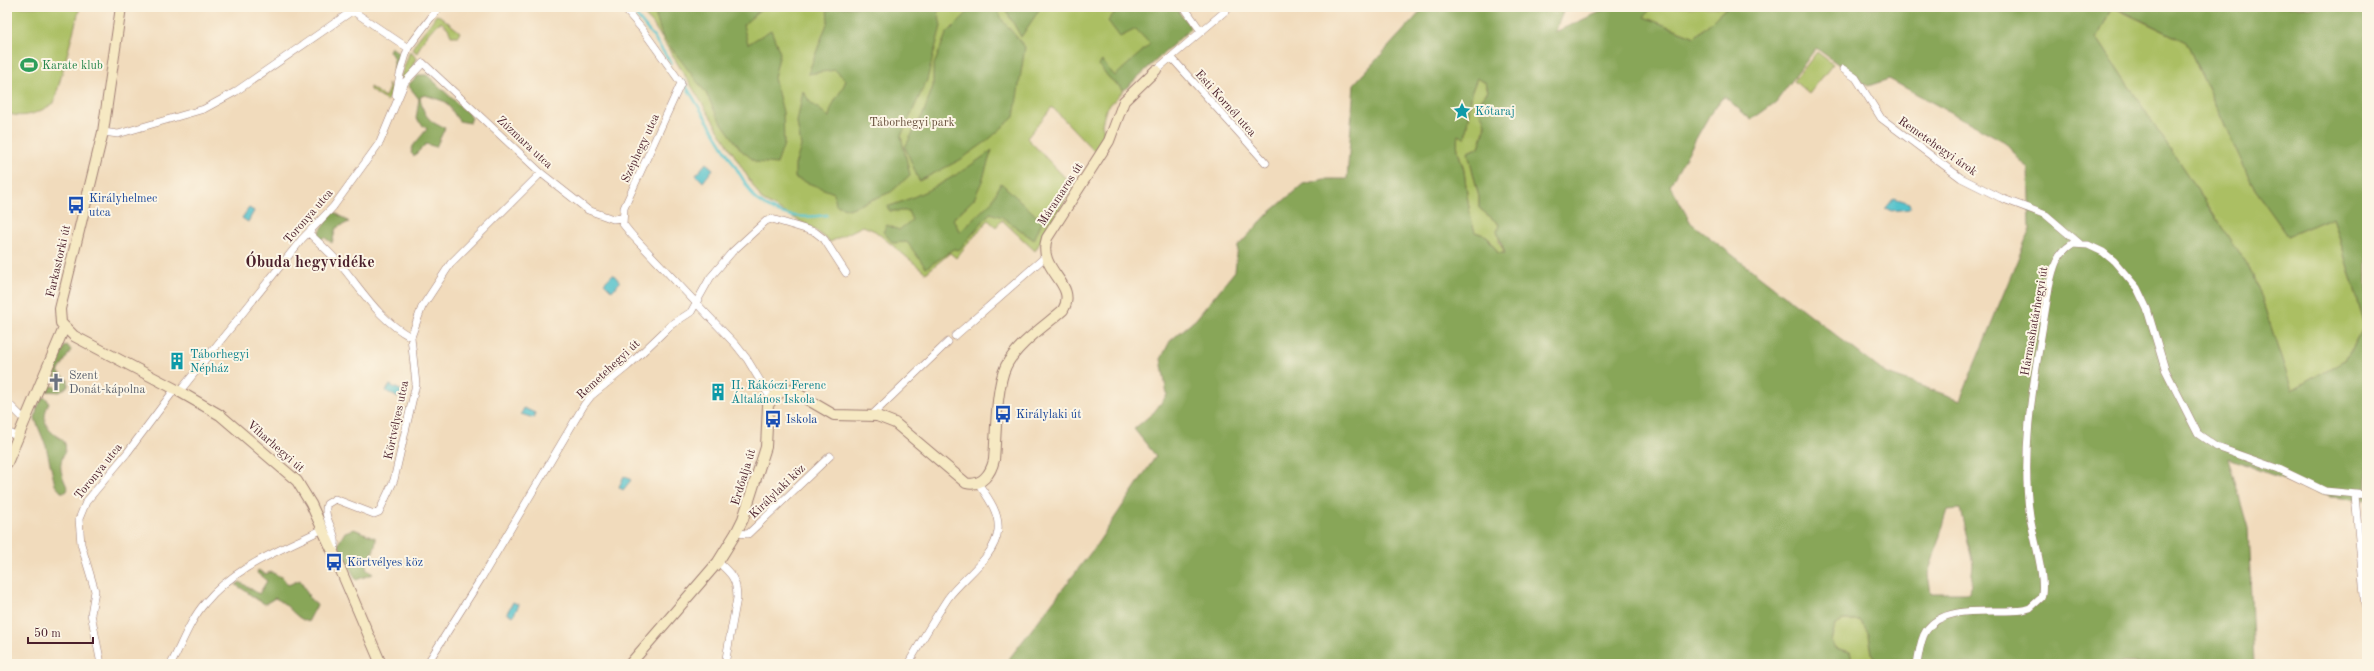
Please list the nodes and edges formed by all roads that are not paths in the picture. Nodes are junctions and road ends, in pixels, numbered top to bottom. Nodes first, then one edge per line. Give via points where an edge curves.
1 (120, 7) edge
2 (439, 7) edge
3 (623, 7) edge
4 (1184, 7) edge
5 (1230, 7) edge
6 (349, 9) edge
7 (1201, 31) junction
8 (408, 48) junction
9 (1171, 57) junction
10 (423, 63) joint
11 (1843, 69) dead end
12 (1156, 70) joint
13 (395, 103) junction
14 (103, 132) junction
15 (1266, 164) dead end
16 (541, 173) junction
17 (622, 218) junction
18 (309, 234) junction
19 (2079, 243) junction
20 (1045, 257) junction
21 (846, 273) dead end
22 (697, 302) junction
23 (64, 328) junction
24 (411, 336) junction
25 (955, 336) dead end
26 (948, 342) dead end
27 (178, 390) junction
28 (771, 399) junction
29 (7, 402) edge
30 (871, 416) junction
31 (26, 421) junction
32 (7, 432) edge
33 (18, 437) junction
34 (830, 456) dead end
35 (7, 463) edge
36 (978, 483) junction
37 (2355, 495) junction
38 (2367, 495) edge
39 (323, 529) junction
40 (736, 534) junction
41 (334, 552) junction
42 (718, 562) junction
43 (2367, 629) edge
44 (100, 664) edge
45 (171, 664) edge
46 (381, 664) edge
47 (427, 664) edge
48 (630, 664) edge
49 (726, 664) edge
50 (908, 664) edge
51 (1917, 664) edge

1 - 14 street, Farkastorki út
2 - 8 street, Toronya utca
3 - 17 street, Széphegy utca via 678,78 680,88 624,208
4 - 7 street
5 - 7 street, Máramaros út
6 - 8 street
6 - 14 street via 235,92 204,109 118,134
7 - 9 street, Máramaros út
8 - 13 street, Toronya utca
9 - 12 street, Máramaros út
9 - 15 street, Esti Kornél utca
10 - 13 street, Toronya utca via 405,82
10 - 16 street, Zúzmara utca
11 - 19 street, Remetehegyi árok via 1856,78 1881,118 1960,178 2001,198 2046,215
12 - 20 street, Máramaros út via 1124,101 1109,141 1047,238 1044,247
13 - 18 street, Toronya utca via 380,142 333,207
14 - 23 street, Farkastorki út via 60,309
16 - 17 street, Zúzmara utca via 588,210 613,219
16 - 24 street, Körtvélyes utca via 451,263 422,308
17 - 22 street via 630,234
18 - 24 street via 344,268 380,314 396,328
18 - 27 street, Toronya utca via 302,239
19 - 37 street via 2103,252 2137,288 2145,303 2165,369 2198,434 2217,447 2279,469 2325,491
19 - 51 street, Hármashatárhegyi út via 2066,248 2054,265 2031,406 2026,470 2030,518 2043,583 2041,598 2030,608 2023,610 1952,613 1938,618 1925,632
20 - 25 street
20 - 36 street via 1066,290 1067,304 1064,310 1021,348 1007,365 1001,385 992,470
21 - 22 street, Remetehegyi út via 824,239 815,232 772,219 766,221 732,252 710,278
22 - 28 street via 747,359
22 - 47 street, Remetehegyi út via 691,312 671,325 584,405
23 - 27 street, Viharhegyi út via 74,336
23 - 31 street
24 - 41 street, Körtvélyes utca via 416,384 394,480 379,512 374,514 336,499 327,504 326,513 336,540
26 - 30 street
27 - 39 street, Viharhegyi út via 220,415 297,481
27 - 44 street, Toronya utca via 82,510 79,530 95,591 91,614
28 - 30 street via 776,394 791,390 834,415
28 - 40 street, Erdőalja út via 766,414 766,447
29 - 31 street
30 - 36 street via 886,419 900,426 966,483
31 - 33 street
32 - 33 street
33 - 35 street
34 - 40 street, Királylaki köz via 748,534
36 - 50 street via 996,513 996,538 980,563 948,598
37 - 38 street
37 - 43 street
39 - 41 street, Viharhegyi út
39 - 45 street via 256,562 225,582 197,614
40 - 42 street, Erdőalja út
41 - 46 street, Viharhegyi út
42 - 48 street, Erdőalja út
42 - 49 street via 734,577 737,587

